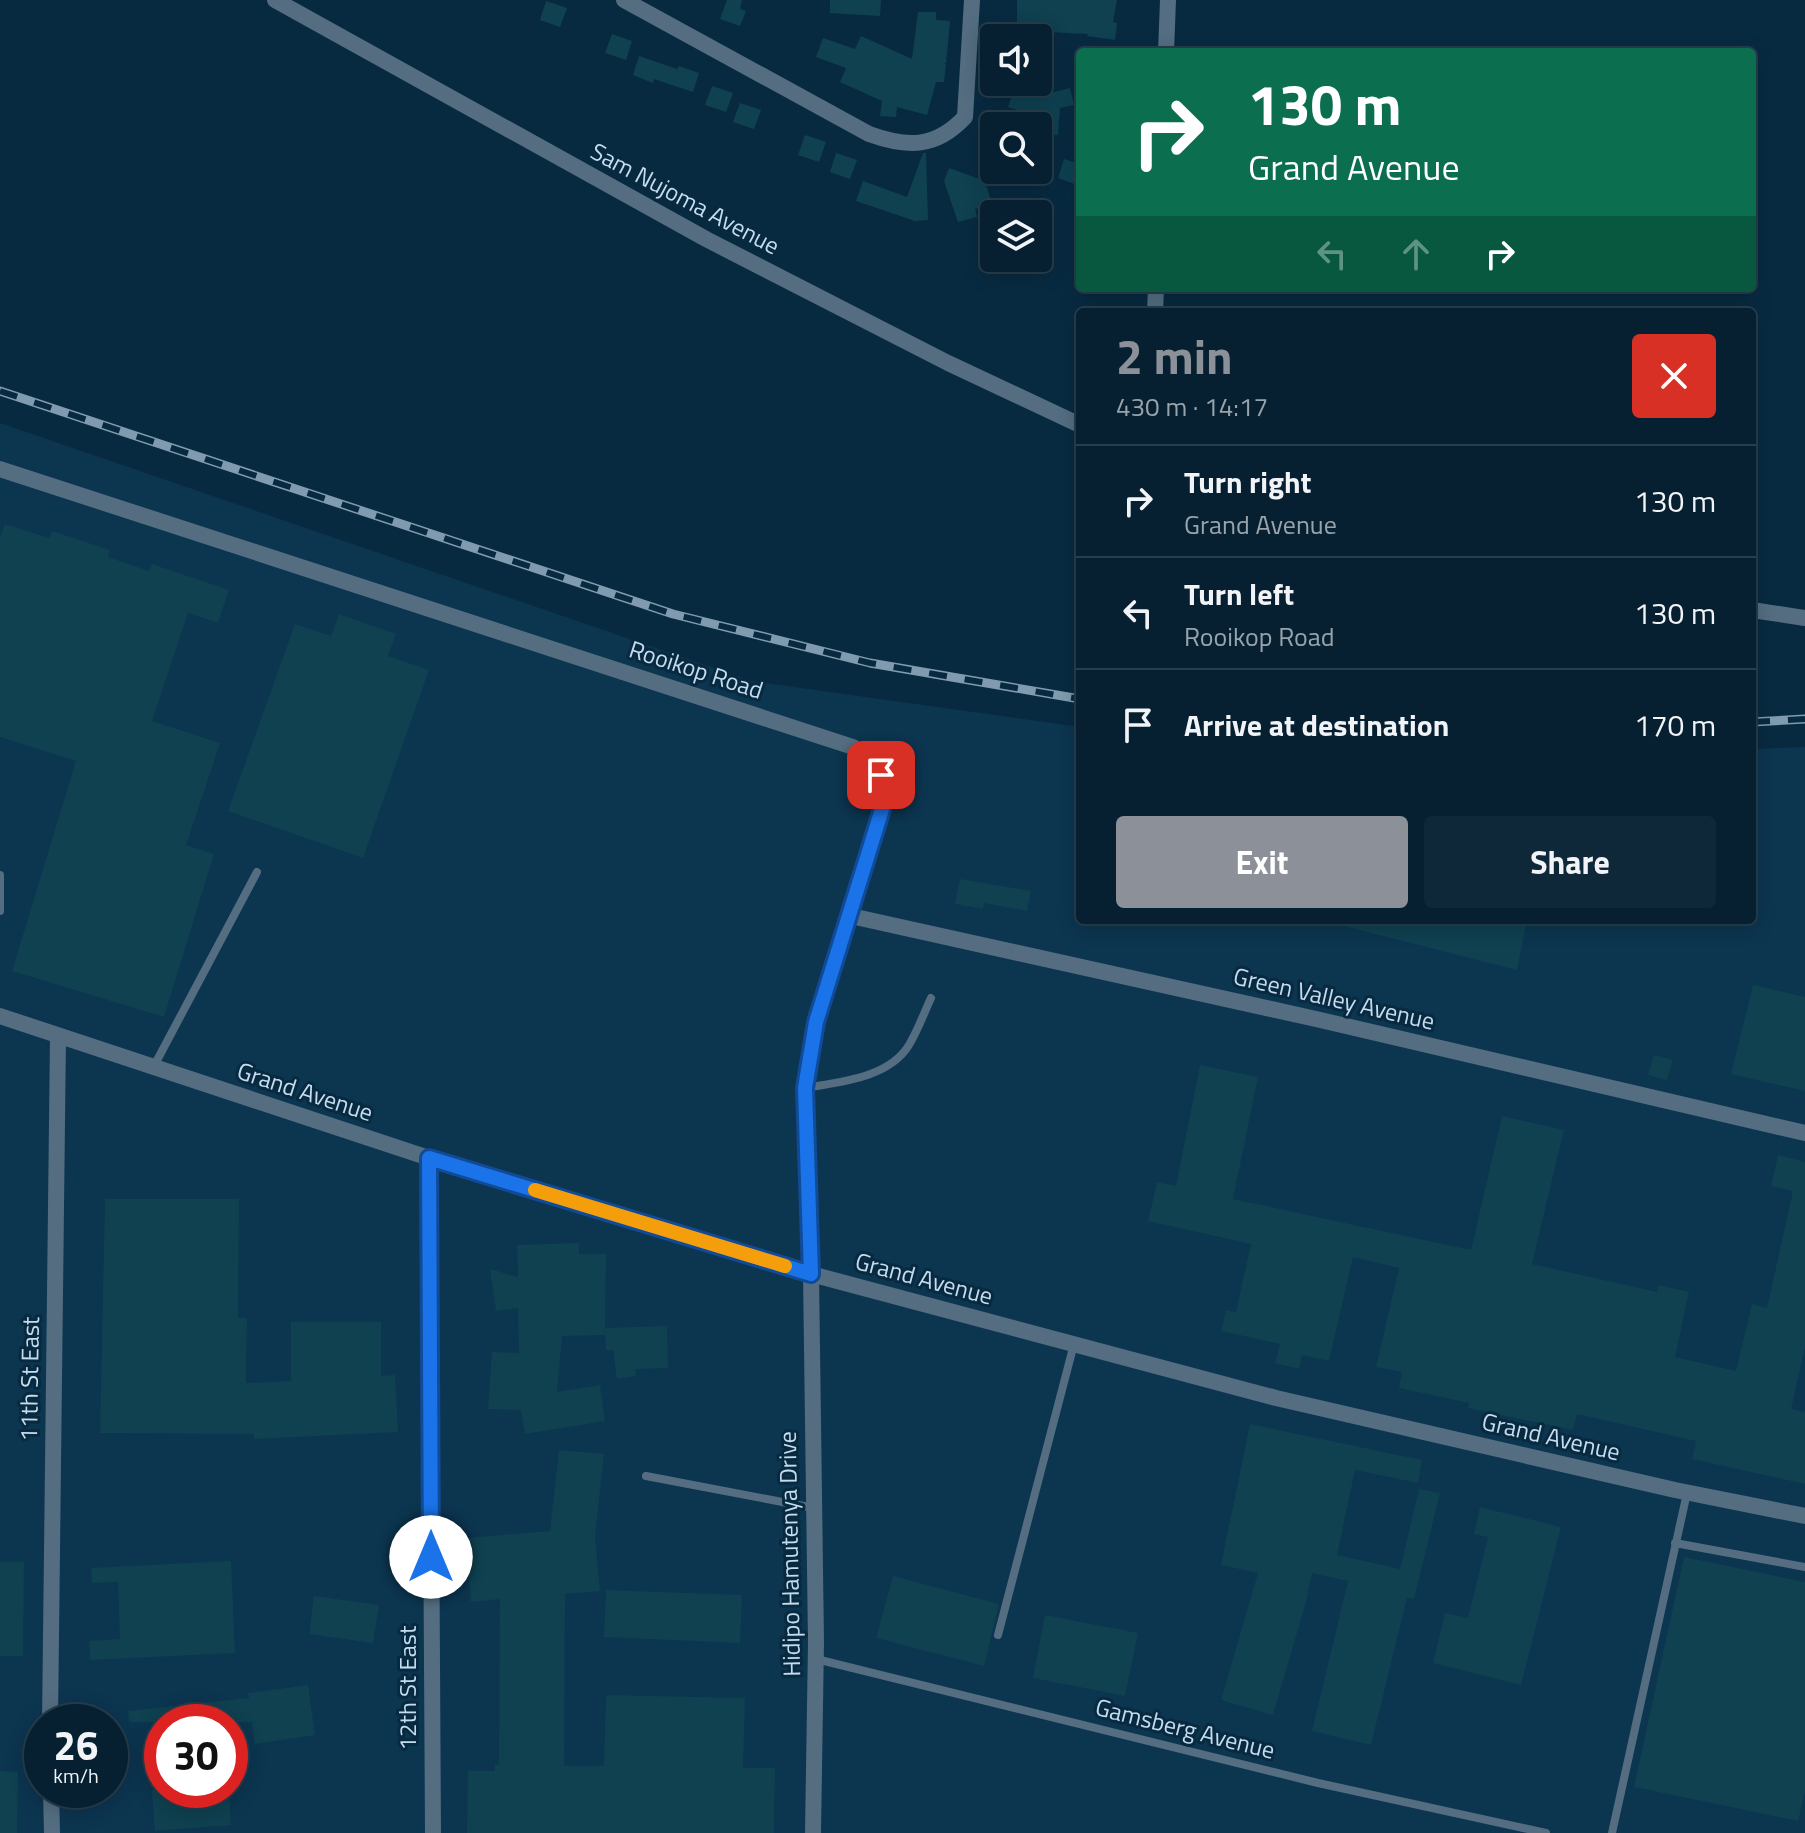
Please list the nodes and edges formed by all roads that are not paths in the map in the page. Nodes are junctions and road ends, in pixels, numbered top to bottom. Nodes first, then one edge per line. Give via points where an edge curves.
1 (275, 0) edge
2 (624, 0) edge
3 (972, 0) edge
4 (1168, 0) edge
5 (1166, 48) edge
6 (1076, 423) edge
7 (0, 469) edge
8 (1756, 611) edge
9 (1805, 618) edge
10 (257, 872) dead end
11 (0, 875) edge
12 (0, 911) edge
13 (851, 916) junction
14 (931, 998) dead end
15 (0, 1016) edge
16 (58, 1036) junction
17 (153, 1067) junction
18 (805, 1088) junction
19 (1805, 1133) edge
20 (429, 1158) junction
21 (811, 1274) junction
22 (1074, 1344) junction
23 (646, 1476) dead end
24 (1687, 1493) junction
25 (815, 1508) junction
26 (1805, 1516) edge
27 (1675, 1543) junction
28 (1805, 1567) edge
29 (998, 1635) dead end
30 (816, 1659) junction
31 (50, 1704) edge
32 (51, 1808) edge
33 (52, 1833) edge
34 (433, 1833) edge
35 (813, 1833) edge
36 (1546, 1833) edge
37 (1612, 1833) edge

1 - 6 street, Sam Nujoma Avenue via 706,239
2 - 3 street via 891,142 924,142 949,134 965,117
4 - 5 street
7 - 13 street, Rooikop Road via 853,747 881,775 883,806
8 - 9 street
10 - 17 lane
11 - 12 lane
13 - 18 street, Rooikop Road via 816,1022
13 - 19 street, Green Valley Avenue
14 - 18 lane via 908,1047 886,1066 853,1080
15 - 16 street, Grand Avenue
16 - 17 street, Grand Avenue
16 - 31 street, 11th St East
17 - 20 street, Grand Avenue
18 - 21 street, Rooikop Road
20 - 21 street, Grand Avenue
20 - 34 street, 12th St East
21 - 22 street, Grand Avenue
21 - 25 street, Hidipo Hamutenya Drive
22 - 24 street, Grand Avenue via 1276,1398
22 - 29 lane
23 - 25 lane
24 - 26 street, Grand Avenue
24 - 27 lane
25 - 30 street, Hidipo Hamutenya Drive
27 - 28 lane
27 - 37 lane
30 - 35 street, Hidipo Hamutenya Drive
30 - 36 lane, Gamsberg Avenue via 1318,1783
32 - 33 street

